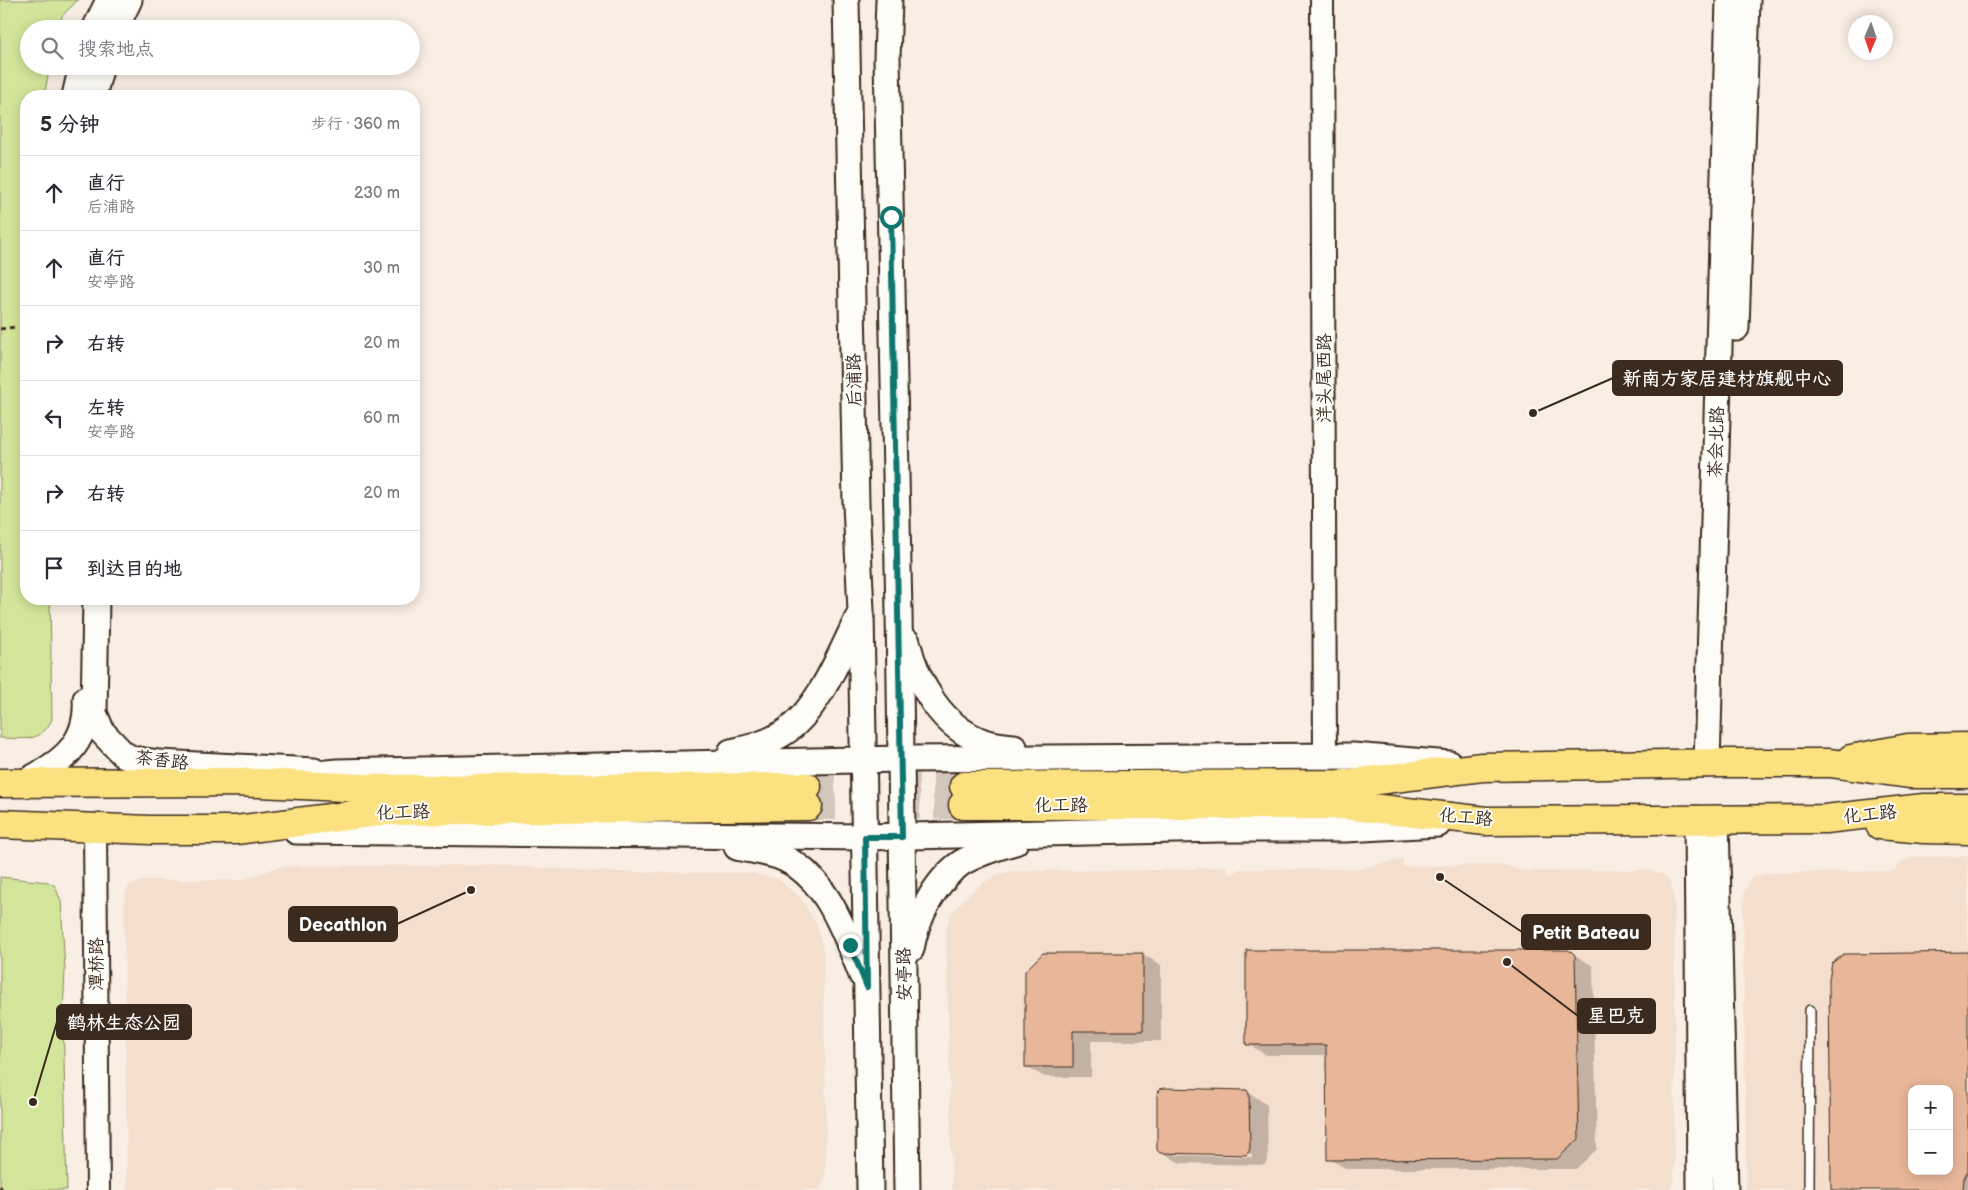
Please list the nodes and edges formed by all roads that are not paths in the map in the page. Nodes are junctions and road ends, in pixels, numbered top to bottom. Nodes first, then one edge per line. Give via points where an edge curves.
1 (109, 0) edge
2 (129, 0) edge
3 (846, 0) edge
4 (889, 0) edge
5 (1322, 0) edge
6 (1729, 0) edge
7 (1747, 0) edge
8 (99, 20) edge
9 (119, 20) edge
10 (80, 75) edge
11 (99, 75) edge
12 (76, 90) edge
13 (95, 90) edge
14 (80, 605) edge
15 (96, 605) edge
16 (861, 611) junction
17 (899, 612) junction
18 (1968, 747) edge
19 (1325, 756) junction
20 (1073, 758) junction
21 (863, 759) junction
22 (901, 759) junction
23 (686, 763) junction
24 (1716, 763) junction
25 (1830, 763) junction
26 (1482, 767) junction
27 (337, 772) junction
28 (1968, 774) edge
29 (236, 782) junction
30 (12, 783) edge
31 (1968, 808) edge
32 (1706, 819) junction
33 (1825, 819) junction
34 (1486, 821) junction
35 (0, 824) edge
36 (95, 828) junction
37 (236, 830) junction
38 (1968, 830) edge
39 (1042, 834) junction
40 (691, 836) junction
41 (865, 837) junction
42 (902, 837) junction
43 (904, 986) junction
44 (867, 987) junction
45 (1810, 1010) dead end
46 (98, 1190) edge
47 (870, 1190) edge
48 (907, 1190) edge
49 (1700, 1190) edge
50 (1725, 1190) edge
51 (1809, 1190) edge

1 - 8 main road
2 - 9 main road
3 - 16 main road, 后浦路
4 - 17 main road via 887,59
5 - 19 street, 洋头尾西路
6 - 24 main road, 茶会北路
7 - 24 main road, 茶会北路
10 - 12 main road
11 - 13 main road
14 - 30 main road via 87,703 82,733 59,764
15 - 27 main road, 茶香路 via 94,713 102,732 123,754 132,759 159,763
16 - 21 main road, 后浦路
16 - 23 main road via 832,670 802,718 759,746
17 - 20 main road via 920,679 947,719 984,742
17 - 22 main road
18 - 25 highway via 1908,748
19 - 20 main road
19 - 26 main road
20 - 22 main road
21 - 22 main road
21 - 23 main road
21 - 41 main road, 安亭路
22 - 42 main road, 安亭路
23 - 27 main road
24 - 25 highway, 化工路
24 - 26 highway, 化工路
25 - 28 highway, 化工路 via 1909,774
26 - 34 highway, 化工路 via 1345,784 963,795 1345,805
27 - 29 main road
29 - 30 highway, 化工路
29 - 37 highway, 化工路 via 385,789 808,796 385,811
31 - 33 highway, 化工路 via 1924,808
32 - 33 highway, 化工路
32 - 34 highway, 化工路
32 - 49 main road
32 - 50 main road
33 - 38 highway
34 - 39 main road via 1346,829
35 - 36 highway, 化工路
36 - 37 highway, 化工路
36 - 46 street, 潭桥路
37 - 40 main road
39 - 42 main road
39 - 43 main road via 992,848 960,864 938,887 913,933
40 - 41 main road
40 - 44 main road via 779,856 802,869 831,907
41 - 42 main road
41 - 44 main road, 安亭路
42 - 43 main road, 安亭路
43 - 48 main road, 安亭路
44 - 47 main road, 安亭路
45 - 51 lane

